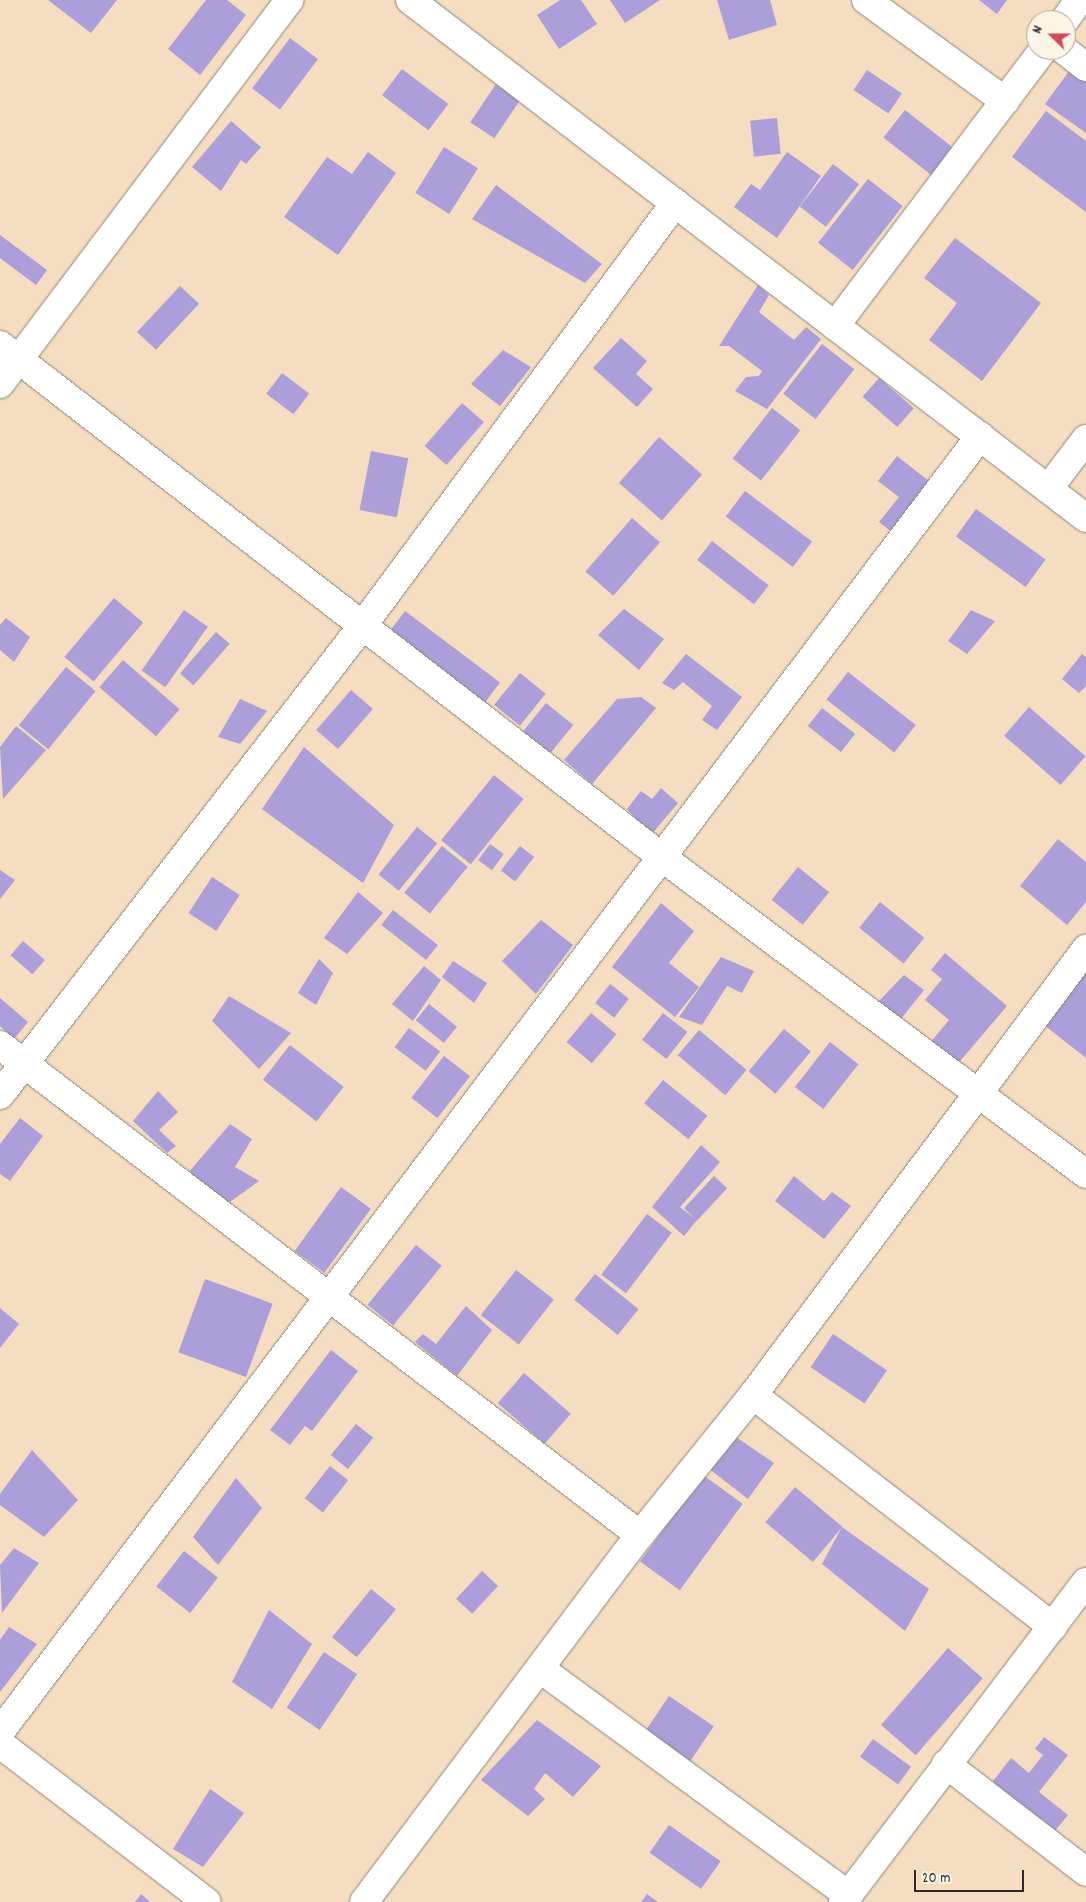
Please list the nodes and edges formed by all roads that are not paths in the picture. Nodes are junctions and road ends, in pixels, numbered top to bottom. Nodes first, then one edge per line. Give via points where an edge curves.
1 (289, 0) edge
2 (410, 0) edge
3 (866, 0) edge
4 (1076, 59) edge
5 (1036, 60) edge
6 (1086, 67) edge
7 (1005, 101) junction
8 (675, 203) junction
9 (835, 326) junction
10 (10, 351) edge
11 (0, 384) edge
12 (980, 436) junction
13 (1086, 439) edge
14 (1048, 489) junction
15 (1086, 518) edge
16 (363, 625) junction
17 (663, 858) junction
18 (1086, 949) edge
19 (0, 1045) edge
20 (23, 1064) junction
21 (975, 1094) junction
22 (0, 1095) edge
23 (1086, 1174) edge
24 (327, 1297) junction
25 (753, 1395) junction
26 (640, 1535) junction
27 (1086, 1582) edge
28 (1053, 1627) junction
29 (542, 1670) junction
30 (0, 1732) edge
31 (0, 1744) edge
32 (946, 1764) junction
33 (1086, 1872) edge
34 (846, 1899) edge
35 (206, 1902) edge
36 (364, 1902) edge

1 - 10 street
2 - 8 street
3 - 7 street
4 - 6 street
5 - 7 street
7 - 9 street
8 - 9 street
8 - 16 street
9 - 12 street
10 - 11 street
10 - 16 street
12 - 14 street
12 - 17 street
13 - 14 street
14 - 15 street
16 - 17 street
16 - 20 street
17 - 21 street
17 - 24 street
18 - 21 street
19 - 20 street
20 - 22 street
20 - 24 street
21 - 23 street
21 - 25 street
24 - 26 street
24 - 30 street
25 - 26 street
25 - 28 street
26 - 29 street
27 - 28 street
28 - 32 street
29 - 34 street
29 - 36 street
31 - 35 street
32 - 33 street
32 - 34 street

